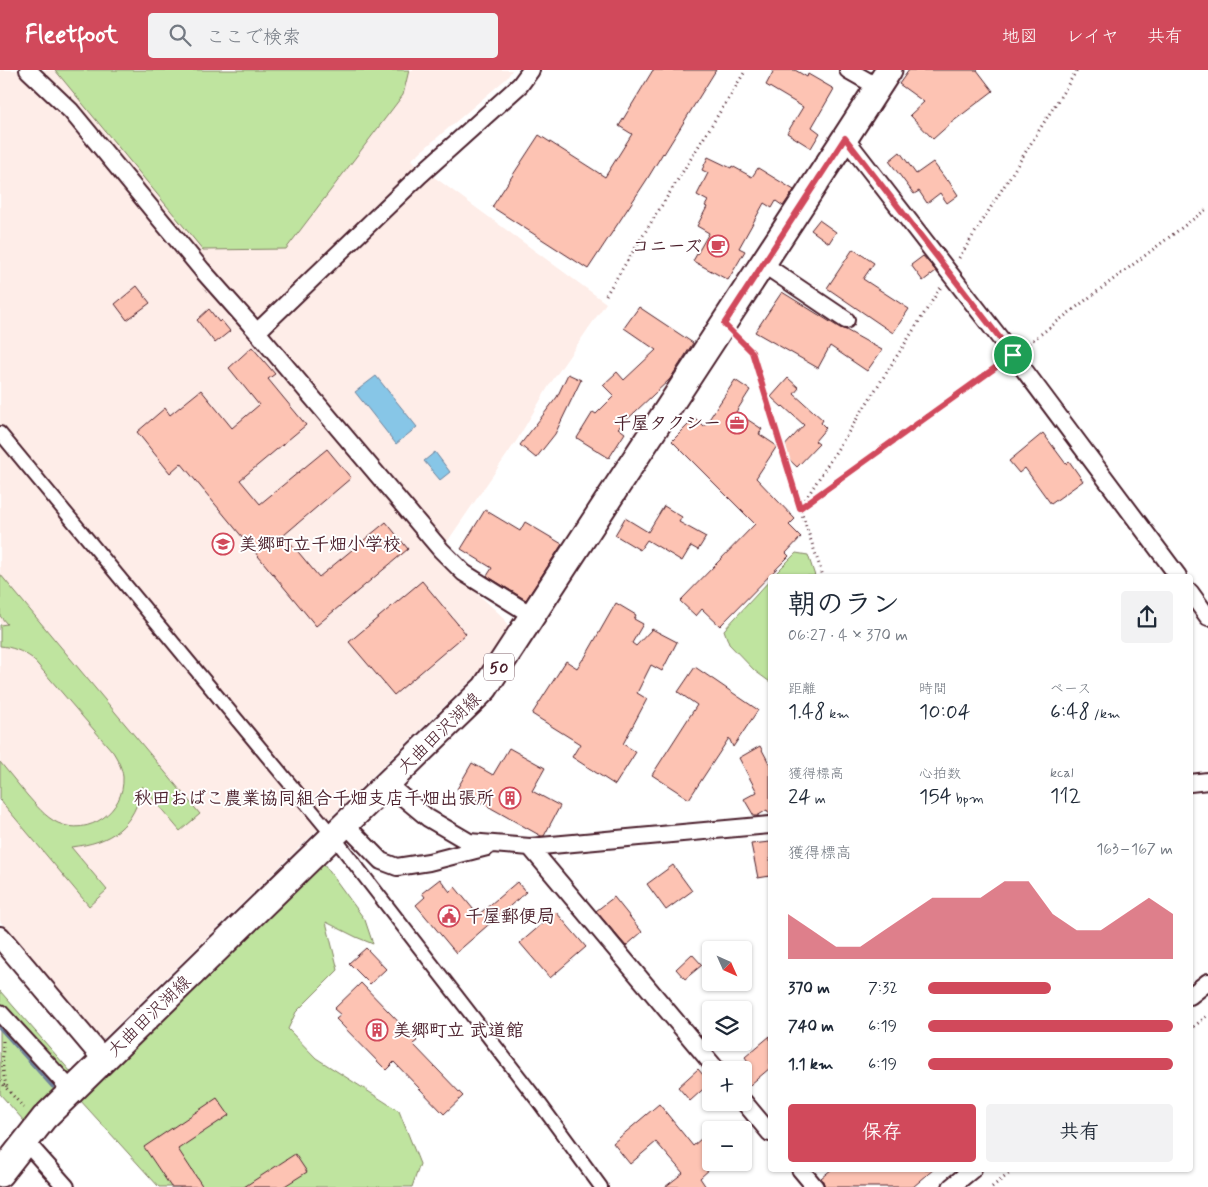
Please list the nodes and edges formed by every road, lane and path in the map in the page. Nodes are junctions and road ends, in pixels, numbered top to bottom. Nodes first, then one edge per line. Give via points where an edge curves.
1 (28, 70) edge
2 (531, 70) edge
3 (746, 70) edge
4 (848, 70) edge
5 (883, 79) edge
6 (845, 138) junction
7 (1208, 208) edge
8 (763, 264) junction
9 (606, 295) dead end
10 (846, 320) dead end
11 (724, 324) junction
12 (257, 332) junction
13 (1013, 355) junction
14 (0, 433) edge
15 (800, 508) junction
16 (822, 574) edge
17 (1177, 574) edge
18 (1193, 596) edge
19 (533, 616) junction
20 (1208, 616) edge
21 (1208, 781) edge
22 (1193, 783) edge
23 (388, 784) junction
24 (768, 825) edge
25 (339, 830) junction
26 (499, 844) junction
27 (530, 847) junction
28 (0, 937) edge
29 (1208, 982) edge
30 (1193, 994) edge
31 (0, 1013) edge
32 (1208, 1015) edge
33 (1193, 1028) edge
34 (0, 1040) edge
35 (104, 1060) junction
36 (709, 1061) edge
37 (0, 1081) edge
38 (9, 1091) junction
39 (72, 1091) junction
40 (752, 1111) edge
41 (768, 1131) edge
42 (32, 1133) junction
43 (802, 1172) edge
44 (969, 1172) edge
45 (1011, 1172) edge
46 (0, 1174) edge
47 (66, 1187) edge
48 (601, 1187) edge
49 (815, 1187) edge
50 (950, 1187) edge
51 (992, 1187) edge

1 - 12 street via 71,111
2 - 12 street via 520,85 420,175
3 - 9 path
4 - 5 street
5 - 6 main road, 大曲田沢湖線 / 50
6 - 8 main road, 大曲田沢湖線 / 50
6 - 13 street
7 - 13 path
8 - 10 street
8 - 11 main road, 大曲田沢湖線 / 50
11 - 15 path via 752,352
11 - 19 main road, 大曲田沢湖線 / 50
12 - 19 street via 441,550 464,573
13 - 15 path
13 - 17 street
14 - 25 street
15 - 16 path
18 - 20 street
19 - 23 main road, 大曲田沢湖線 / 50 via 485,688
21 - 22 street
23 - 25 main road, 大曲田沢湖線 / 50
23 - 26 street via 428,818 469,842
24 - 27 street
25 - 26 street via 380,861 397,867
25 - 35 main road, 大曲田沢湖線 / 50
25 - 48 street
26 - 27 street
27 - 36 street
28 - 35 street
29 - 30 street
31 - 39 street
32 - 33 path
34 - 38 path via 4,1039 2,1062
35 - 39 main road, 大曲田沢湖線 / 50
37 - 38 path
38 - 42 path
39 - 42 main road, 大曲田沢湖線 / 50
40 - 41 street
42 - 46 main road, 大曲田沢湖線 / 50
42 - 47 street
43 - 49 street
44 - 50 street
45 - 51 path

